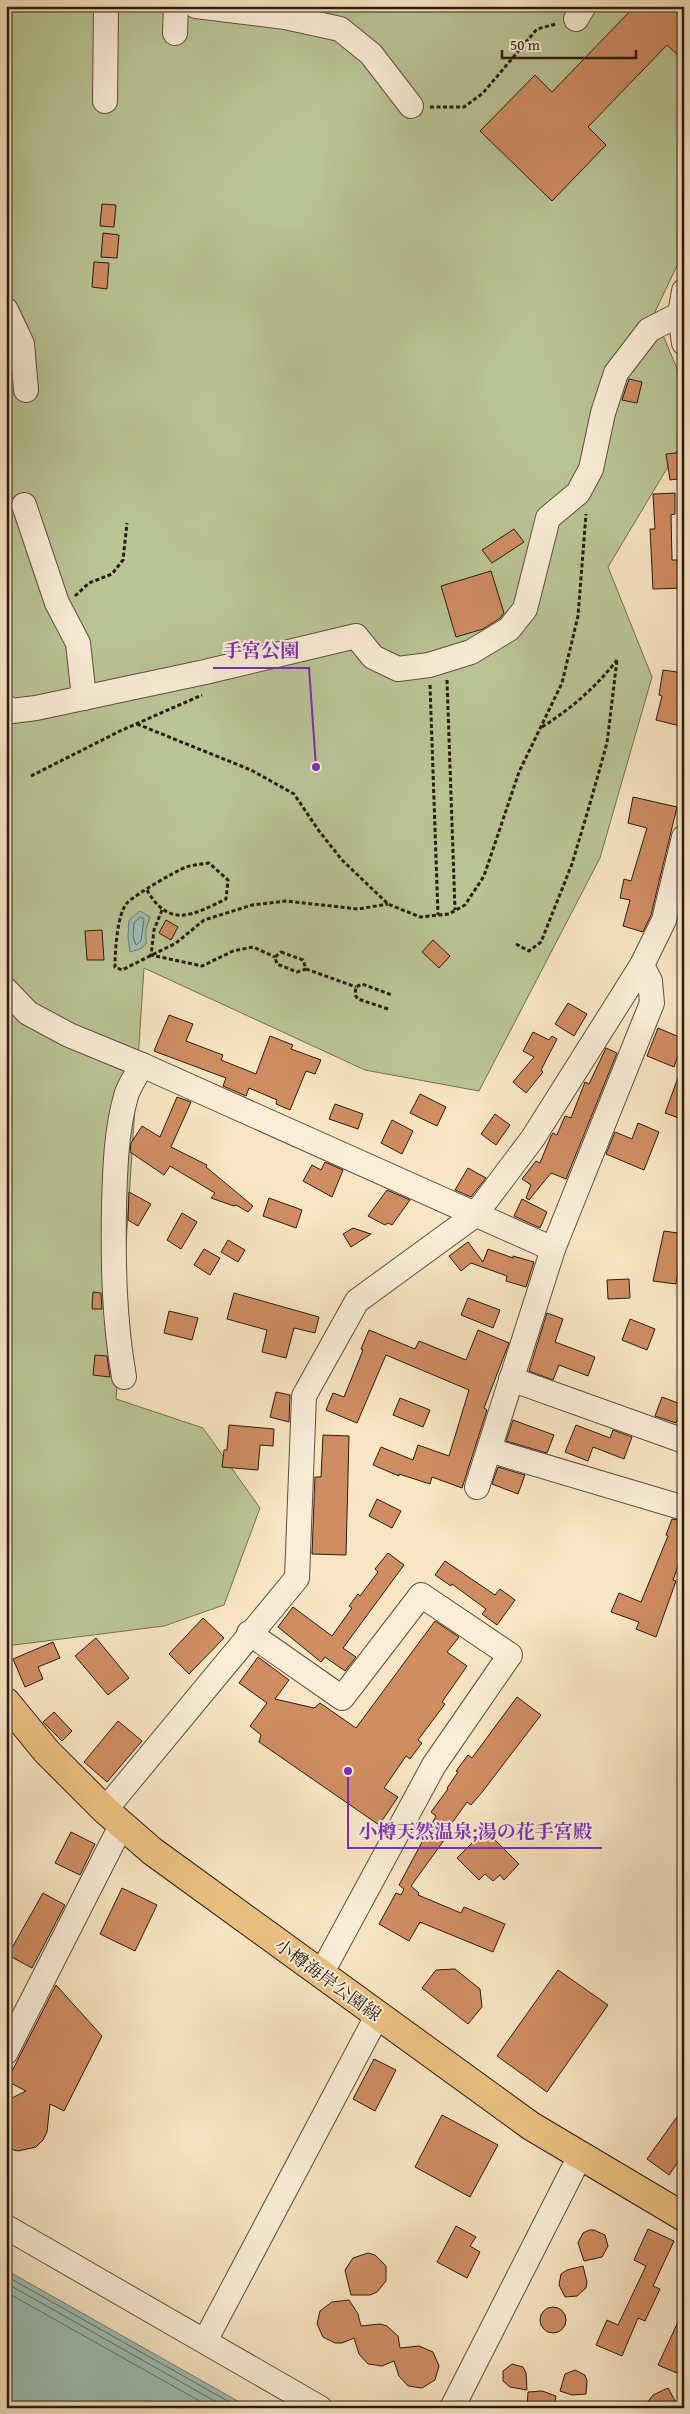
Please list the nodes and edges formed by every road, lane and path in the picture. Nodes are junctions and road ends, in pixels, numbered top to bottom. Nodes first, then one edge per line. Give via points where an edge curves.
1 (106, 6) edge
2 (176, 6) edge
3 (196, 6) edge
4 (580, 13) edge
5 (175, 33) dead end
6 (105, 101) dead end
7 (411, 106) joint
8 (684, 291) edge
9 (6, 310) edge
10 (682, 314) edge
11 (684, 343) edge
12 (26, 390) dead end
13 (24, 505) dead end
14 (586, 507) dead end
15 (127, 523) dead end
16 (63, 614) junction
17 (438, 662) junction
18 (208, 692) dead end
19 (84, 698) junction
20 (6, 707) edge
21 (137, 724) junction
22 (542, 727) junction
23 (31, 776) dead end
24 (684, 836) edge
25 (147, 890) junction
26 (388, 904) junction
27 (162, 910) junction
28 (455, 910) junction
29 (201, 911) junction
30 (438, 915) junction
31 (204, 920) junction
32 (516, 944) dead end
33 (152, 955) junction
34 (275, 957) junction
35 (642, 965) junction
36 (306, 969) junction
37 (356, 987) junction
38 (6, 990) edge
39 (392, 995) dead end
40 (388, 1009) dead end
41 (142, 1065) junction
42 (476, 1215) junction
43 (552, 1249) junction
44 (124, 1377) dead end
45 (511, 1379) junction
46 (684, 1440) edge
47 (489, 1450) junction
48 (477, 1487) dead end
49 (684, 1508) edge
50 (249, 1633) junction
51 (6, 1702) edge
52 (113, 1817) junction
53 (322, 1974) junction
54 (377, 2016) junction
55 (6, 2052) edge
56 (580, 2156) junction
57 (684, 2217) edge
58 (6, 2226) edge
59 (205, 2341) junction
60 (320, 2408) edge
61 (452, 2408) edge

1 - 6 street
2 - 5 street
3 - 7 street via 285,17 340,28 371,54
4 - 7 path via 538,29 483,93 464,107
8 - 10 street
9 - 12 street via 22,344
10 - 11 street
10 - 17 street via 649,330 616,373 591,469 578,493 548,518 525,609 509,629 471,652
13 - 16 street
14 - 22 path via 578,616 562,683
15 - 16 path via 123,560 112,574 89,583 75,595
16 - 19 street via 78,643
17 - 19 street via 398,669 373,657 356,636
17 - 28 path
17 - 30 path
18 - 21 path
19 - 20 street via 12,711
21 - 23 path
21 - 26 path via 251,770 294,794 342,860
22 - 28 path via 519,772 484,876 466,905
22 - 32 path via 568,711 597,685 617,660 607,743 572,864 541,942 529,951
24 - 35 street via 664,920
25 - 27 path
25 - 29 path via 186,867 209,863 228,880 226,900
25 - 33 path via 126,904 116,935 115,966 122,970
26 - 30 path via 420,917
26 - 31 path via 358,909 286,901 252,905
27 - 29 path via 168,914 187,915
27 - 33 path via 154,930
28 - 30 path
29 - 31 path
31 - 33 path via 176,943
33 - 34 path via 202,966 233,951 253,947
34 - 36 path via 277,964 298,972
34 - 36 path via 281,952 303,960
35 - 42 street via 533,1138
35 - 43 street via 650,981 652,1003
36 - 37 path
37 - 39 path via 362,984
37 - 40 path via 358,999
38 - 41 street via 28,1013 69,1036
41 - 42 street
41 - 44 street via 127,1093 121,1114 115,1173 113,1254 116,1328
42 - 43 street
42 - 50 street via 357,1301 335,1338 304,1396 297,1578
43 - 45 street
45 - 46 street
45 - 47 street
47 - 48 street
47 - 49 street
50 - 52 street
50 - 53 street via 342,1698 421,1595 510,1655 434,1765
51 - 52 main road, 小樽海岸公園線 via 47,1752
52 - 53 main road, 小樽海岸公園線 via 152,1851
52 - 55 street
53 - 54 main road, 小樽海岸公園線
54 - 56 main road, 小樽海岸公園線 via 531,2126
54 - 59 street
56 - 57 main road, 小樽海岸公園線
56 - 61 street
58 - 59 street
59 - 60 street

